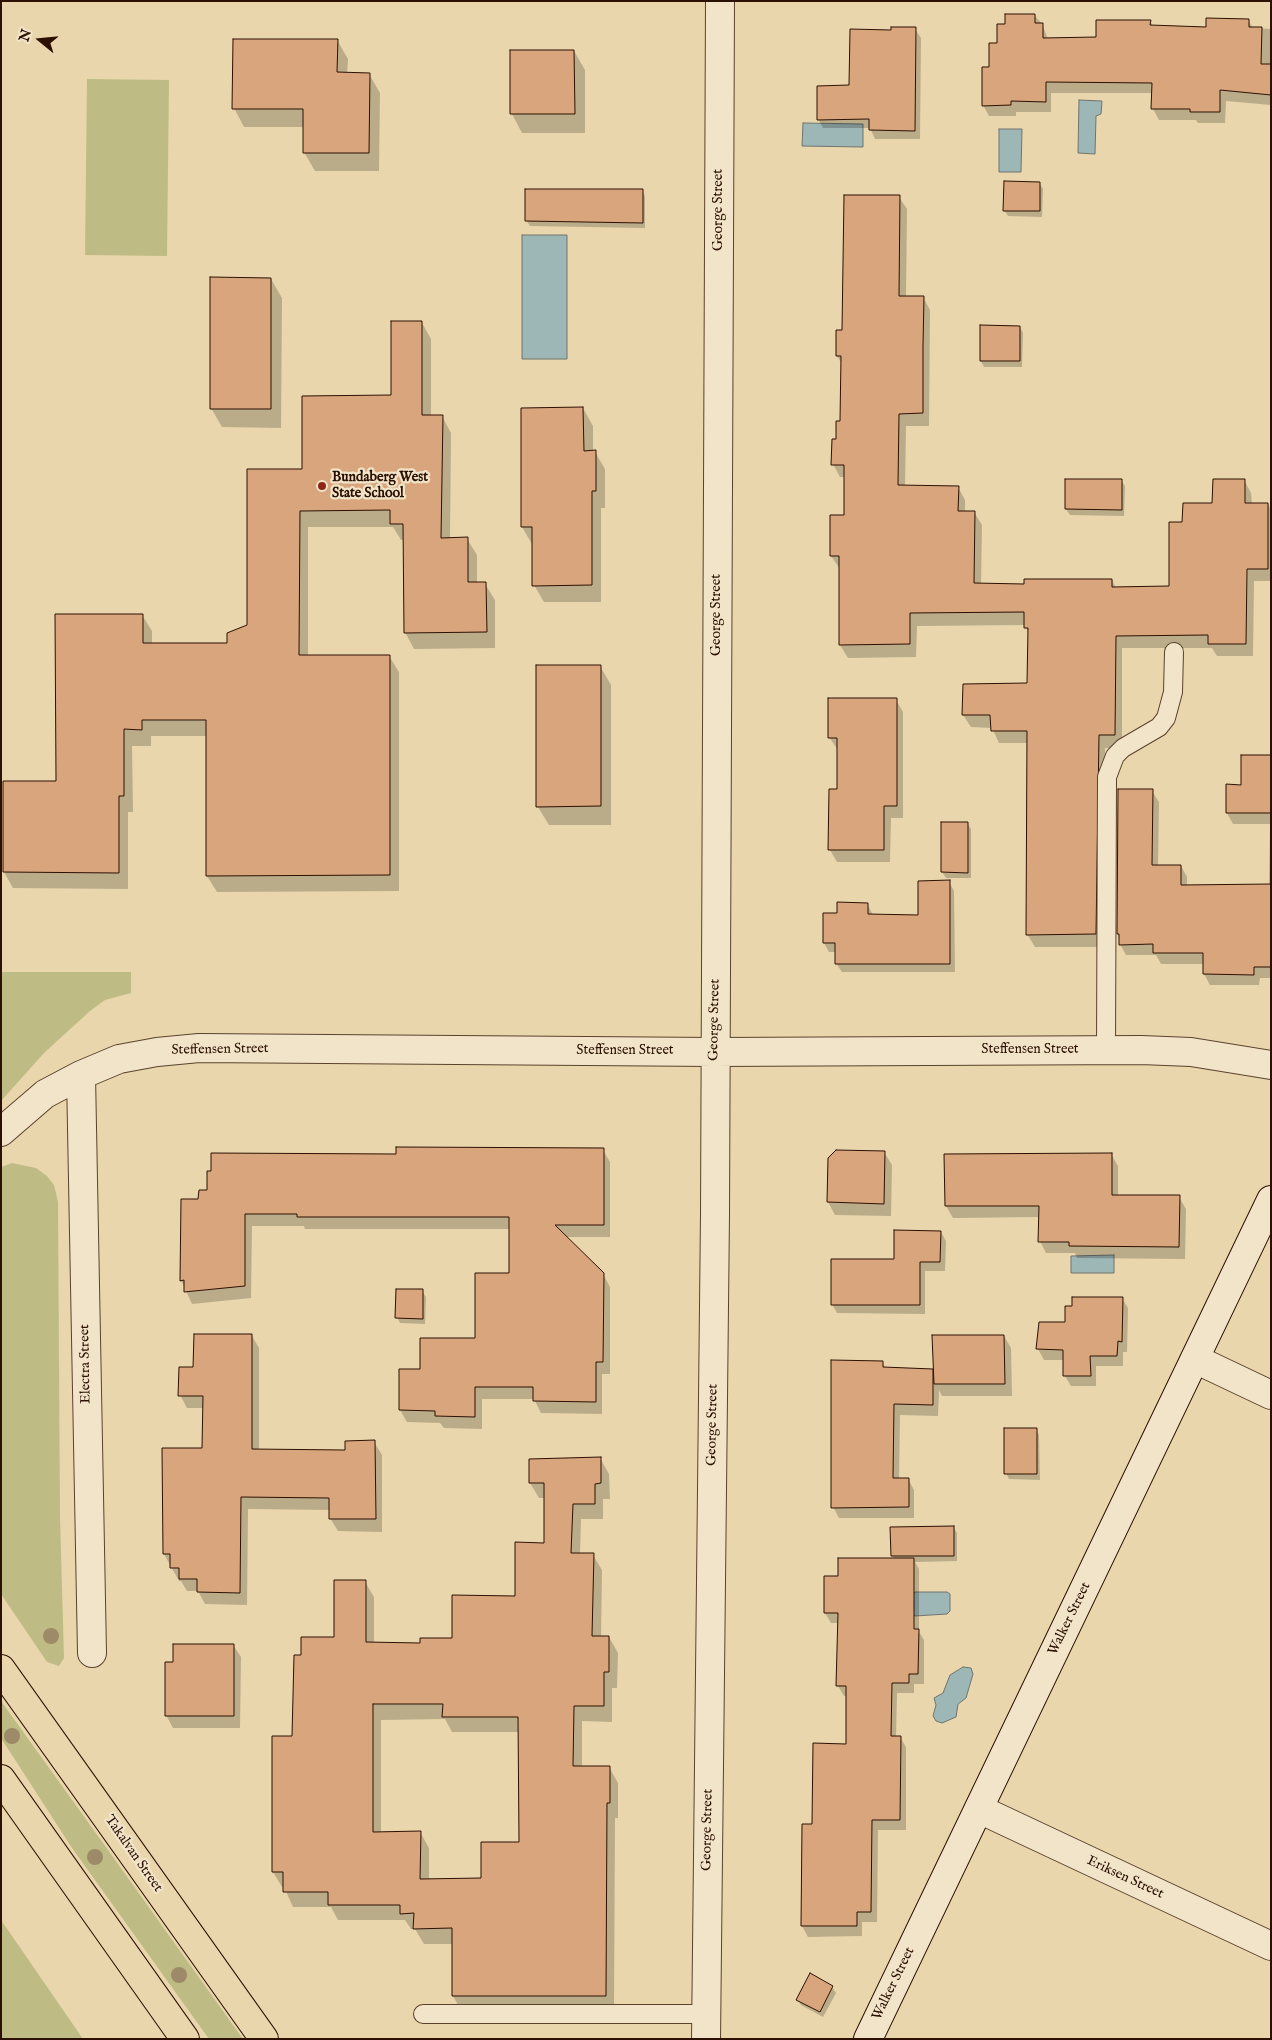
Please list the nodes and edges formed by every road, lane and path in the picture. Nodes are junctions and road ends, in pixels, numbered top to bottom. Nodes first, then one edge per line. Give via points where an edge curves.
1 (720, 1) edge
2 (1174, 652) dead end
3 (1106, 1050) junction
4 (714, 1052) junction
5 (1271, 1065) edge
6 (81, 1075) junction
7 (1, 1132) edge
8 (1271, 1200) edge
9 (1194, 1359) junction
10 (1271, 1395) edge
11 (92, 1653) dead end
12 (1, 1669) edge
13 (1, 1779) edge
14 (979, 1809) junction
15 (1271, 1946) edge
16 (423, 2014) dead end
17 (706, 2026) edge
18 (185, 2039) edge
19 (264, 2039) edge
20 (868, 2039) edge

1 - 4 street, George Street
2 - 3 lane via 1172,692 1166,718 1159,727 1123,748 1115,756 1107,777
3 - 4 street, Steffensen Street
3 - 5 street, Steffensen Street via 1191,1052
4 - 6 street, Steffensen Street via 199,1048 119,1059
4 - 17 street, George Street
6 - 7 street, Steffensen Street via 45,1094
6 - 11 street, Electra Street
8 - 9 street, Walker Street
9 - 10 street
9 - 14 street, Walker Street
12 - 19 highway, Takalvan Street
13 - 18 highway
14 - 15 street, Eriksen Street
14 - 20 street, Walker Street
16 - 17 lane

